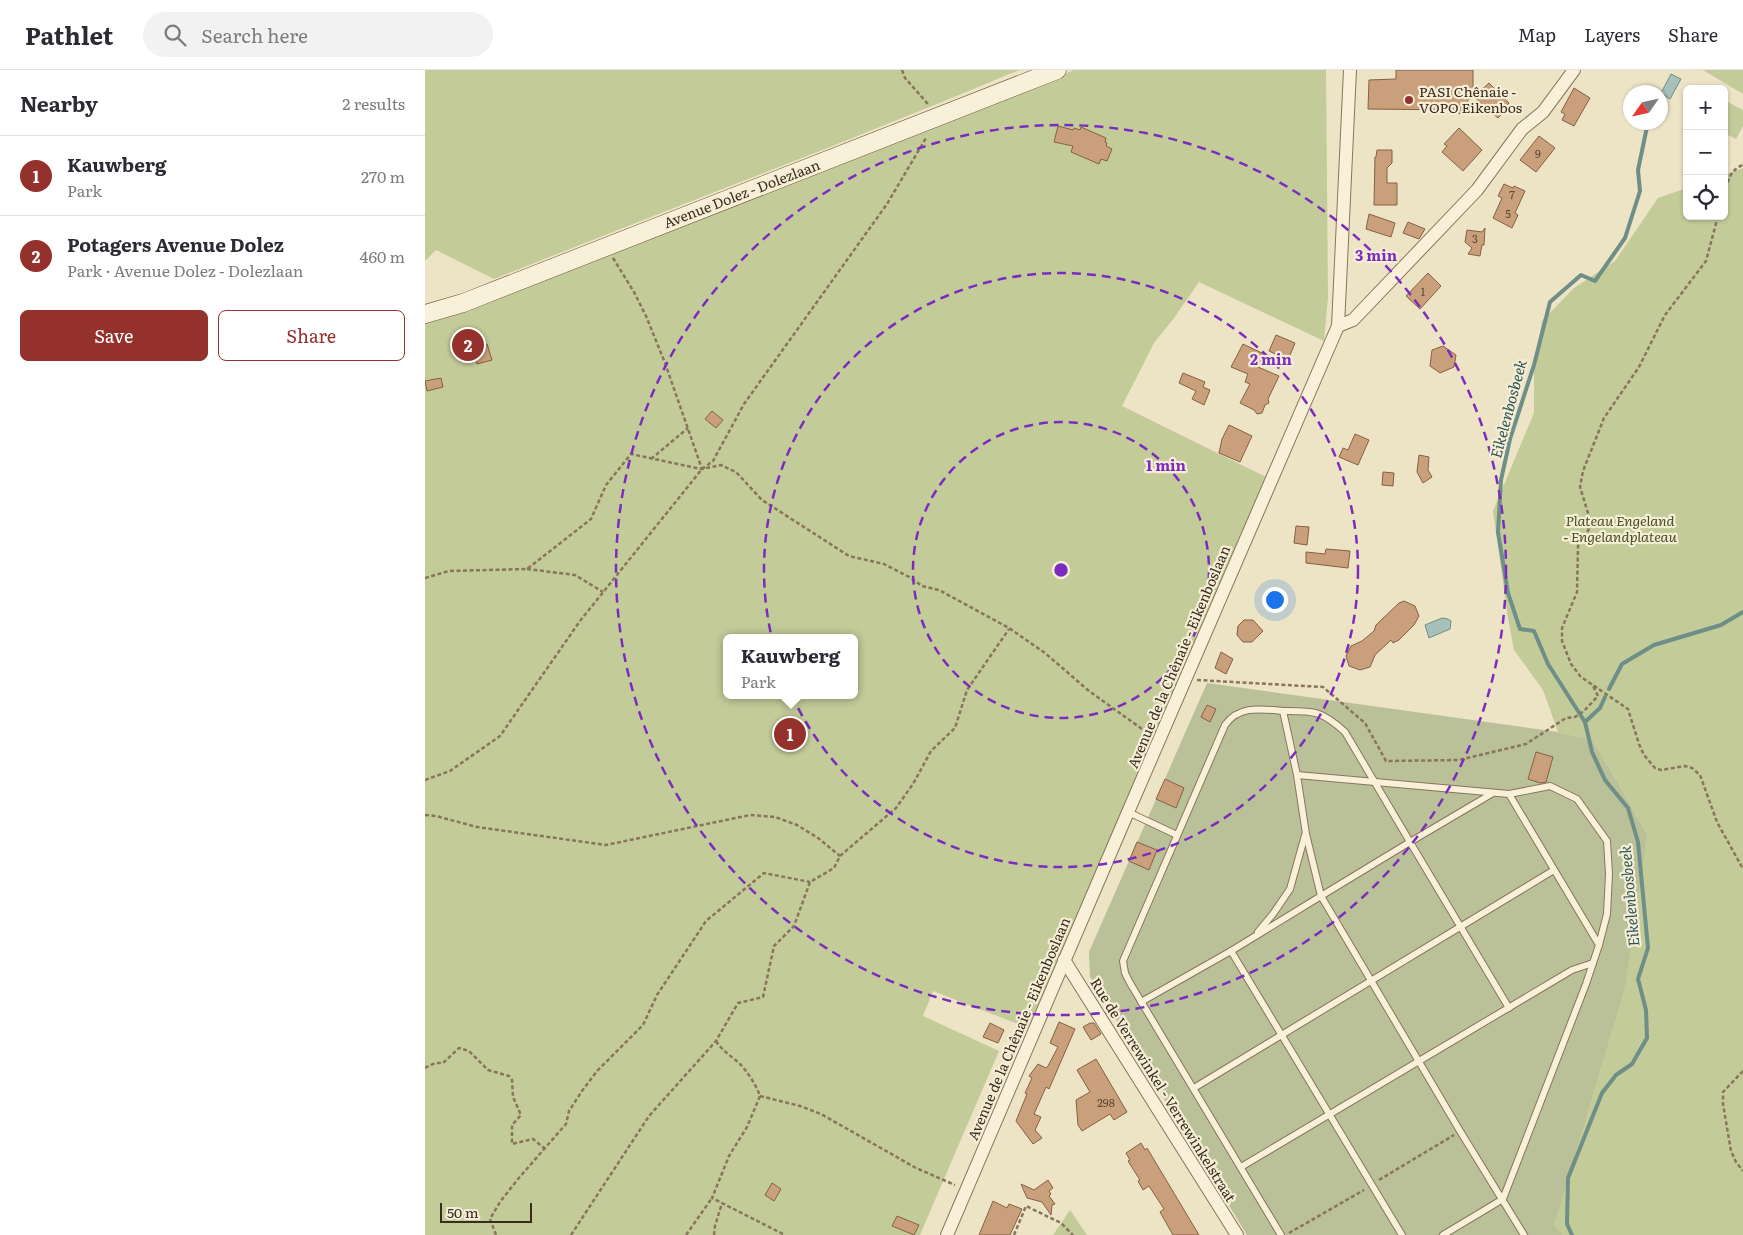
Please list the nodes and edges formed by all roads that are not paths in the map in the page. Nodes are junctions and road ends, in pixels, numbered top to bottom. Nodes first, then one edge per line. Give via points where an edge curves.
1 (1057, 70) edge
2 (1351, 70) edge
3 (1574, 70) edge
4 (425, 314) edge
5 (1338, 326) junction
6 (1283, 711) junction
7 (1297, 775) junction
8 (1375, 782) junction
9 (1494, 793) junction
10 (1509, 794) junction
11 (1128, 812) junction
12 (1306, 834) junction
13 (1177, 835) junction
14 (1411, 842) junction
15 (1554, 870) junction
16 (1321, 896) junction
17 (1461, 927) junction
18 (1253, 938) junction
19 (1599, 944) junction
20 (1231, 951) junction
21 (1064, 960) junction
22 (1593, 963) junction
23 (1371, 982) junction
24 (1141, 1002) junction
25 (1509, 1008) junction
26 (1282, 1035) junction
27 (1419, 1062) junction
28 (1194, 1088) junction
29 (1330, 1115) junction
30 (1241, 1167) junction
31 (1503, 1199) junction
32 (947, 1235) edge
33 (1237, 1235) edge
34 (1281, 1235) edge
35 (1402, 1235) edge
36 (1443, 1235) edge
37 (1525, 1235) edge

1 - 4 street, Avenue Dolez - Dolezlaan via 463,303
2 - 5 street, Avenue de la Chênaie - Eikenboslaan
3 - 5 street via 1543,112 1522,129 1477,190 1353,320
5 - 11 street, Avenue de la Chênaie - Eikenboslaan
6 - 7 lane
6 - 8 lane via 1319,713 1332,720 1345,732
6 - 13 lane via 1246,710 1229,719
7 - 8 lane
7 - 12 lane
8 - 9 lane
8 - 14 lane
9 - 10 lane
9 - 14 lane
10 - 15 lane
10 - 19 lane via 1551,786 1577,799 1607,842 1607,914
11 - 13 lane
11 - 21 street, Avenue de la Chênaie - Eikenboslaan
12 - 16 lane
12 - 18 lane via 1289,889
13 - 24 lane via 1123,961 1125,973
14 - 16 lane
14 - 17 lane
15 - 17 lane
15 - 19 lane
16 - 18 lane
16 - 23 lane
17 - 23 lane
17 - 25 lane
18 - 20 lane
19 - 22 lane
20 - 24 lane
20 - 26 lane
21 - 32 street, Avenue de la Chênaie - Eikenboslaan
21 - 33 street, Rue de Verrewinkel - Verrewinkelstraat
22 - 25 lane via 1572,970
22 - 31 lane
23 - 26 lane
23 - 27 lane
24 - 28 lane
25 - 27 lane
26 - 28 lane
26 - 29 lane
27 - 29 lane
27 - 31 lane
28 - 30 lane
29 - 30 lane
29 - 35 lane
30 - 34 lane
31 - 36 lane
31 - 37 lane

